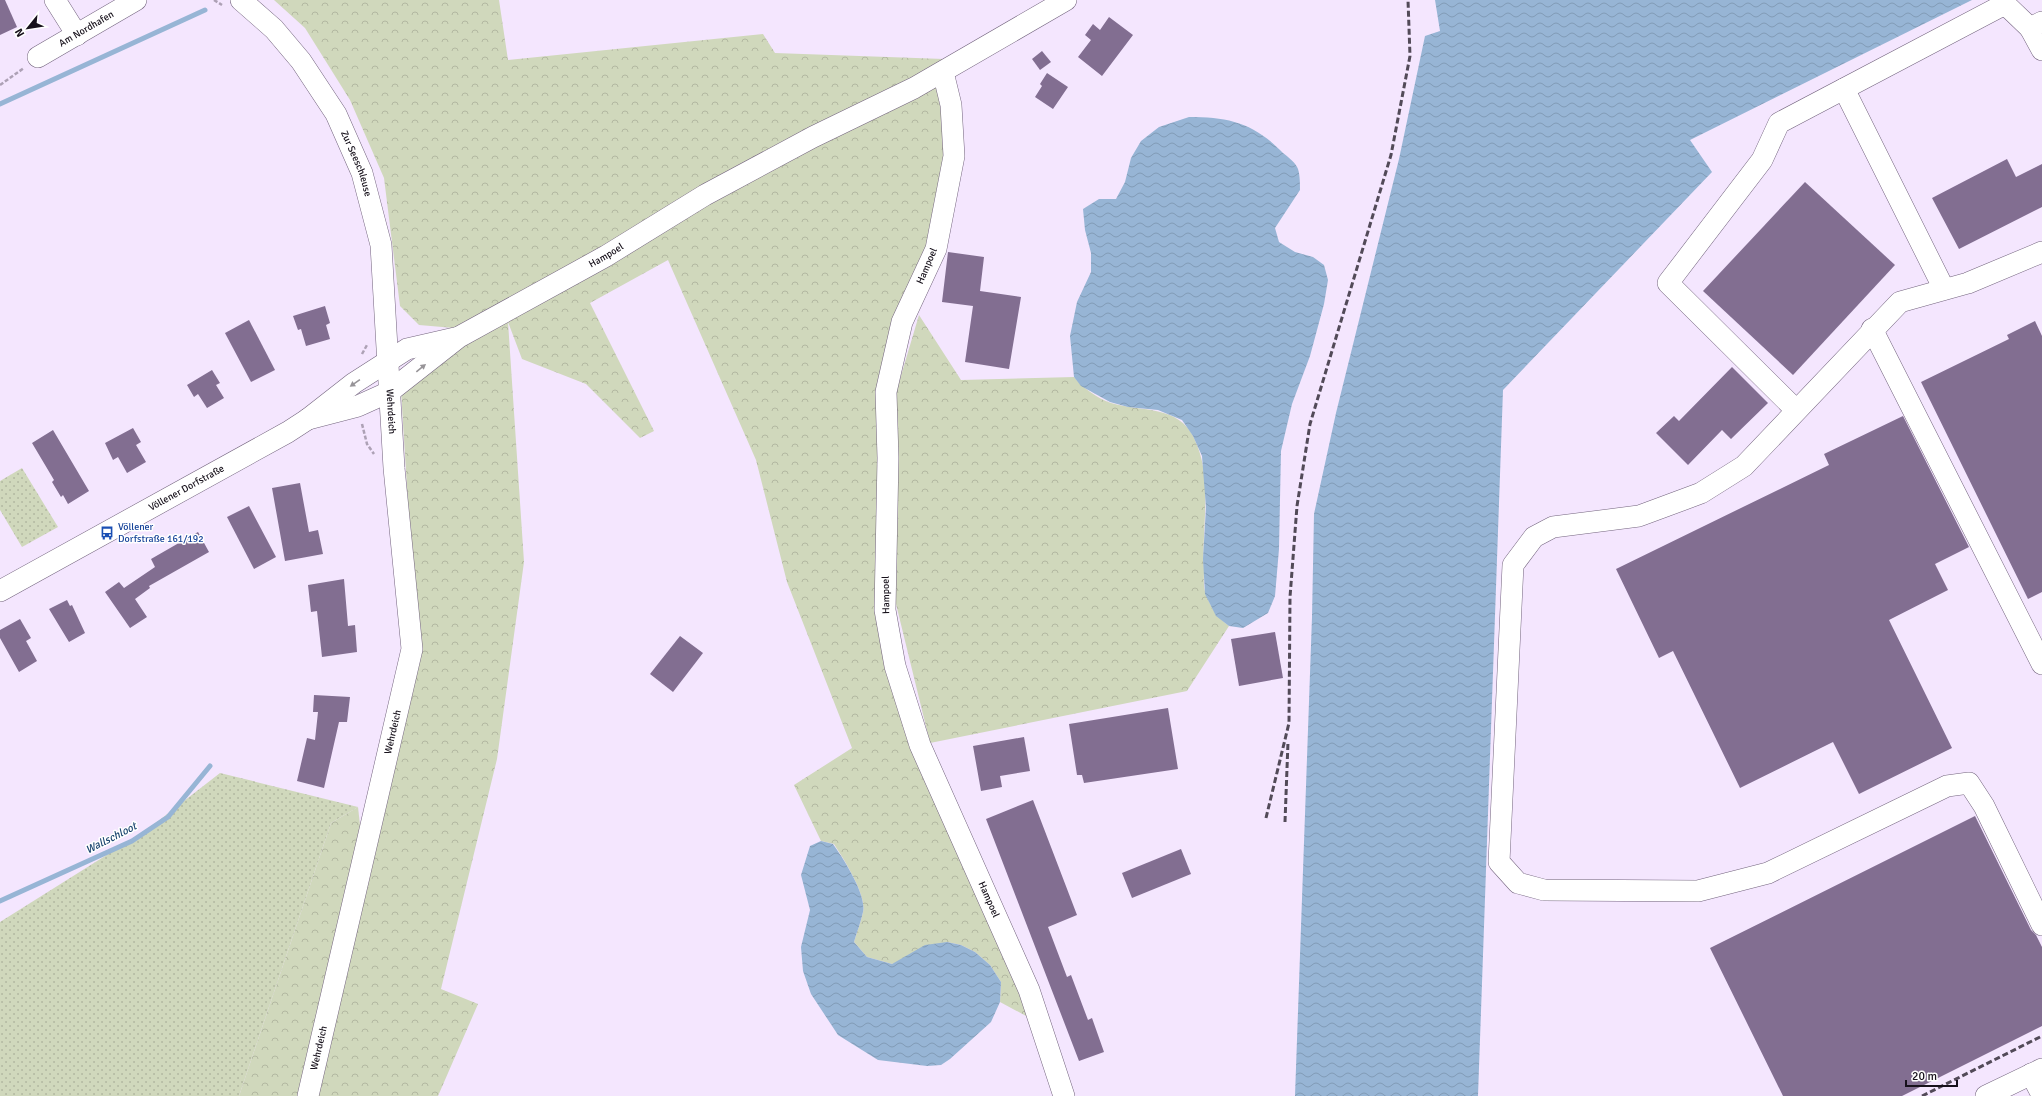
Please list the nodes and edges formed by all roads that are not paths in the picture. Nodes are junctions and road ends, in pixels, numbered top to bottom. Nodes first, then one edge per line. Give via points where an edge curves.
1 (54, 0) edge
2 (136, 0) edge
3 (1066, 0) edge
4 (233, 4) edge
5 (2036, 25) edge
6 (77, 35) junction
7 (2042, 50) edge
8 (38, 57) road end
9 (943, 72) junction
10 (1844, 89) junction
11 (2042, 252) edge
12 (1944, 289) junction
13 (1872, 329) junction
14 (459, 337) junction
15 (387, 362) junction
16 (389, 392) junction
17 (1796, 410) junction
18 (308, 419) junction
19 (0, 591) edge
20 (2042, 664) edge
21 (2042, 925) edge
22 (2037, 1071) edge
23 (2042, 1095) edge
24 (308, 1096) edge
25 (1064, 1096) edge
26 (1986, 1096) edge

1 - 6 street
2 - 6 street, Am Nordhafen
3 - 9 street, Hampoel
4 - 15 street, Zur Seeschleuse via 274,29 301,61 336,114 362,173 381,245
5 - 7 street
5 - 10 street via 2005,4
6 - 8 street, Am Nordhafen
9 - 14 street, Hampoel via 705,195 606,256
9 - 25 street, Hampoel via 951,105 954,156 936,248 902,322 886,392 888,458 885,610 895,666 920,745 1029,990
10 - 12 street
10 - 17 street via 1779,123 1762,160 1668,283
11 - 12 street via 1968,283
12 - 13 street via 1900,302
13 - 17 street
13 - 20 street
14 - 15 street, Hampoel via 407,349
16 -> 14 street, Hampoel
15 - 16 street, Wehrdeich
15 -> 18 street, Völlener Dorfstraße via 354,383
16 - 18 street, Völlener Dorfstraße via 358,406
16 - 24 street, Wehrdeich via 412,649
17 - 21 street via 1744,466 1701,493 1639,516 1553,527 1534,537 1514,565 1499,862 1518,883 1544,890 1698,891 1768,873 1947,786 1969,783 1984,806
18 - 19 street, Völlener Dorfstraße
22 - 23 street
22 - 26 street

